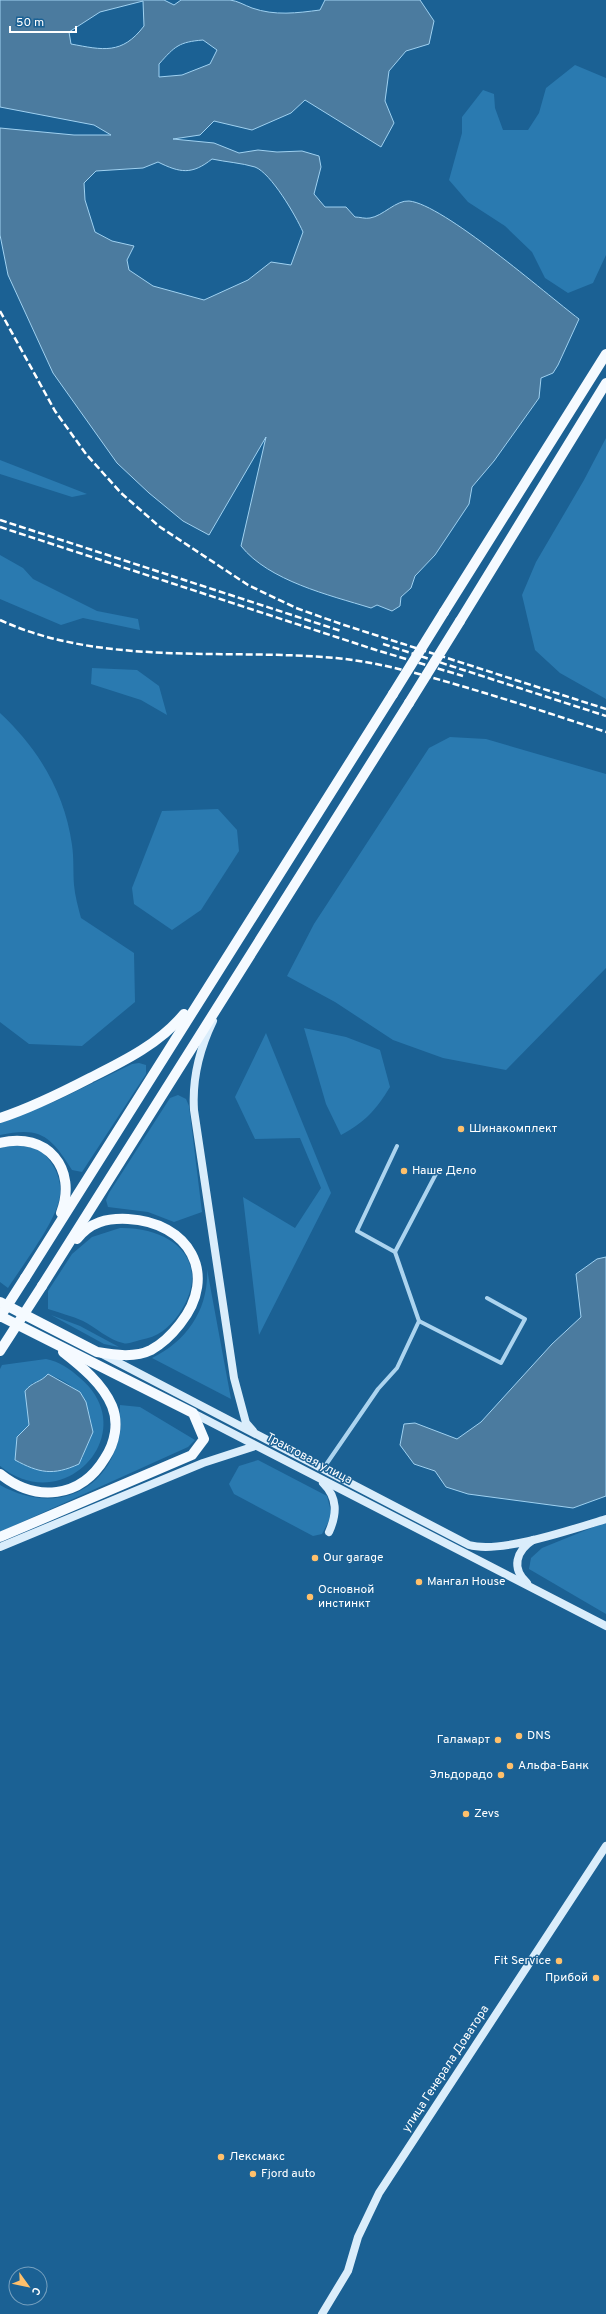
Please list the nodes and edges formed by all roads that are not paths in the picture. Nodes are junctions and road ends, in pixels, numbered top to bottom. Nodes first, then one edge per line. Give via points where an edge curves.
1 (606, 354) edge
2 (606, 383) edge
3 (220, 966) junction
4 (238, 978) junction
5 (0, 1118) edge
6 (0, 1143) edge
7 (397, 1146) dead end
8 (438, 1170) dead end
9 (395, 1252) junction
10 (25, 1278) junction
11 (42, 1286) junction
12 (487, 1298) dead end
13 (0, 1302) edge
14 (0, 1316) edge
15 (419, 1321) junction
16 (49, 1340) junction
17 (0, 1351) edge
18 (97, 1352) junction
19 (193, 1414) junction
20 (255, 1434) junction
21 (255, 1446) junction
22 (322, 1469) junction
23 (0, 1474) edge
24 (318, 1479) junction
25 (606, 1519) edge
26 (329, 1532) dead end
27 (0, 1537) edge
28 (534, 1539) junction
29 (0, 1547) edge
30 (532, 1587) junction
31 (606, 1626) edge
32 (606, 1846) edge
33 (322, 2314) edge

1 - 3 main road, bridge
2 - 4 main road, bridge
3 - 5 main road via 182,1016 151,1045 57,1095
3 - 10 main road
4 - 11 main road
4 - 20 main road via 202,1046 195,1081 194,1103 234,1378 246,1423
6 - 10 main road via 24,1140 46,1148 57,1160 64,1177 66,1193 61,1213
7 - 9 street via 357,1231
8 - 9 street
9 - 15 street
10 - 14 main road, bridge
11 - 17 main road, bridge
11 - 18 main road via 83,1232 103,1221 132,1219 155,1224 174,1234 188,1246 197,1265 197,1289 193,1305 177,1328 151,1350 132,1355
12 - 15 street via 525,1319 501,1363
13 - 18 main road, Трактовая улица
14 - 16 main road, Трактовая улица
15 - 22 street via 397,1368 378,1389
16 - 19 main road, Трактовая улица
16 - 23 main road via 81,1367 107,1397 113,1408 116,1425 113,1444 95,1472 78,1487 70,1490 32,1490
18 - 20 main road, Трактовая улица
19 - 21 main road, Трактовая улица
19 - 27 main road via 204,1439 192,1455
20 - 22 main road, Трактовая улица
21 - 24 main road, Трактовая улица
21 - 29 main road via 203,1463
22 - 28 main road, Трактовая улица via 459,1541 486,1548
24 - 26 main road via 329,1489 336,1508
24 - 30 main road, Трактовая улица
25 - 28 main road, Трактовая улица
28 - 30 main road via 523,1550 516,1565 519,1575
30 - 31 main road, Трактовая улица
32 - 33 main road, улица Генерала Доватора via 379,2192 358,2237 348,2271

